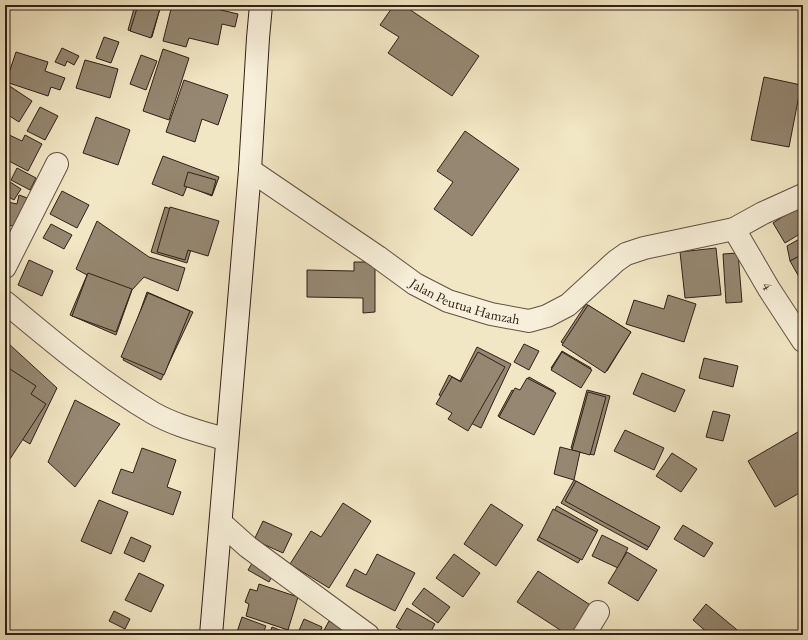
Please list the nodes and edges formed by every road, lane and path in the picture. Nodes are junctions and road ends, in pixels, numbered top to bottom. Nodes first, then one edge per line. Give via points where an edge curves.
1 (261, 5) edge
2 (57, 164) dead end
3 (250, 170) junction
4 (803, 195) edge
5 (734, 229) junction
6 (5, 267) edge
7 (5, 302) edge
8 (803, 341) edge
9 (228, 440) junction
10 (221, 523) junction
11 (598, 612) dead end
12 (211, 635) edge
13 (368, 635) edge
14 (584, 635) edge

1 - 3 street
2 - 6 street
3 - 5 street, Jalan Peutua Hamzah via 415,284 448,301 491,314 529,321 547,316 568,305 626,254
3 - 9 street
4 - 5 street, Jalan Peutua Hamzah
5 - 8 street, 4 via 768,289
7 - 9 street via 101,379 154,413 174,423
9 - 10 street
10 - 12 street
10 - 13 street via 248,547
11 - 14 street

